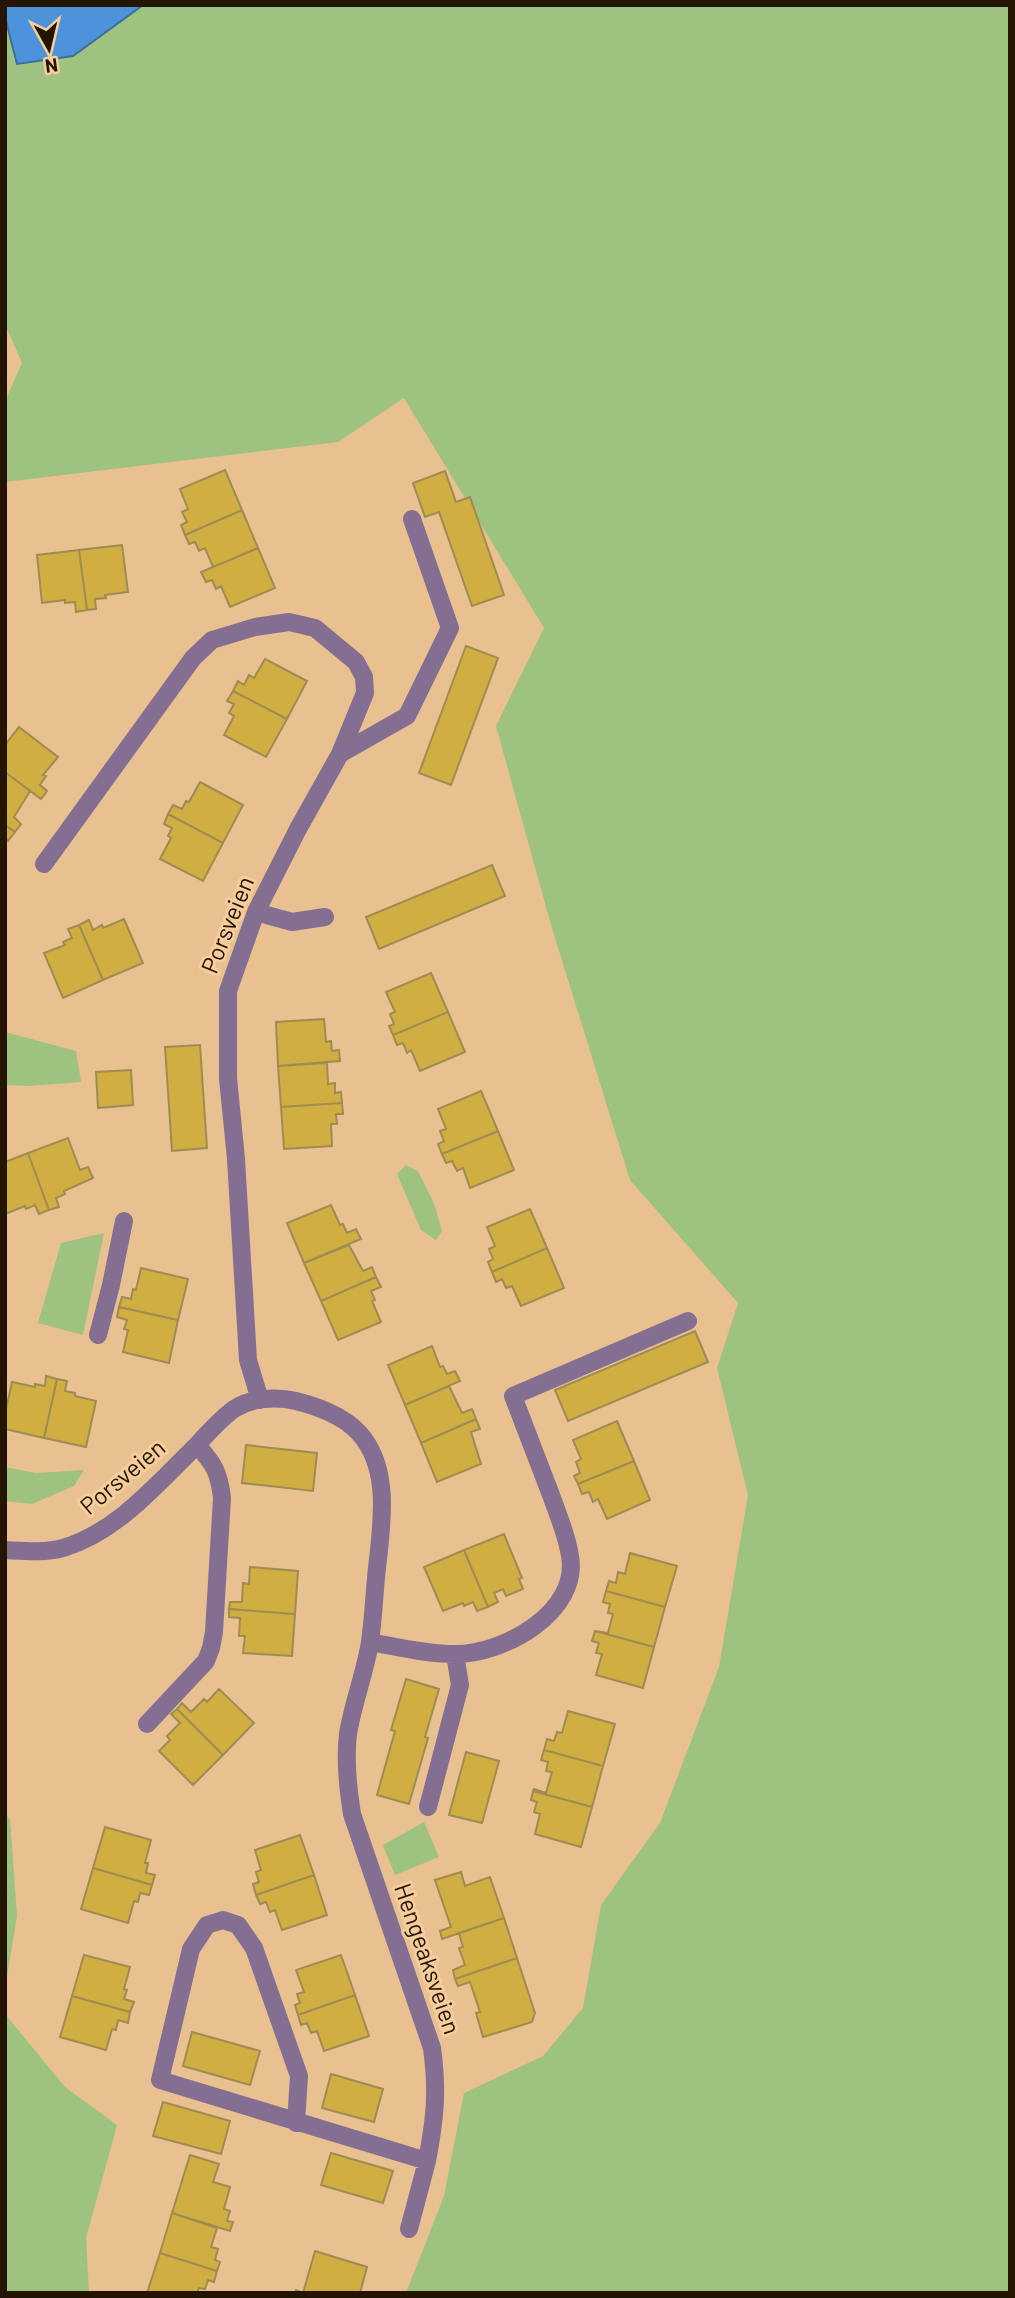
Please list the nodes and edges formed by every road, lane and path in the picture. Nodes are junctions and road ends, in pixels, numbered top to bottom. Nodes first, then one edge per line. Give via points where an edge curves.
1 (412, 519) dead end
2 (340, 754) junction
3 (44, 864) dead end
4 (256, 912) junction
5 (325, 918) dead end
6 (124, 1221) dead end
7 (688, 1321) dead end
8 (98, 1335) dead end
9 (260, 1400) junction
10 (197, 1445) junction
11 (5, 1550) edge
12 (370, 1642) junction
13 (455, 1654) junction
14 (147, 1724) dead end
15 (428, 1807) dead end
16 (296, 2123) junction
17 (427, 2161) junction
18 (409, 2229) dead end

1 - 2 street via 450,628 407,716
2 - 3 street, Porsveien via 365,693 364,677 344,650 315,628 289,622 212,640 192,657
2 - 4 street, Porsveien
4 - 5 street via 292,922
4 - 9 street, Porsveien via 228,991 226,1025 248,1360
6 - 8 street
7 - 13 street via 513,1396 562,1525 571,1558 568,1585 554,1610 514,1640 477,1653
9 - 10 street, Porsveien via 235,1409
9 - 12 street, Hengeaksveien via 293,1400 332,1414 364,1438 375,1457 381,1518
10 - 11 street, Porsveien via 95,1535 45,1552
10 - 14 street via 214,1464 222,1498 213,1640 206,1661
12 - 13 street
12 - 17 street, Hengeaksveien via 348,1736 349,1790 352,1814 432,2048 436,2115
13 - 15 street via 460,1685
16 - 16 street via 160,2080 191,1949 207,1925 223,1920 238,1925 254,1948 299,2076
16 - 17 street
17 - 18 street, Hengeaksveien

